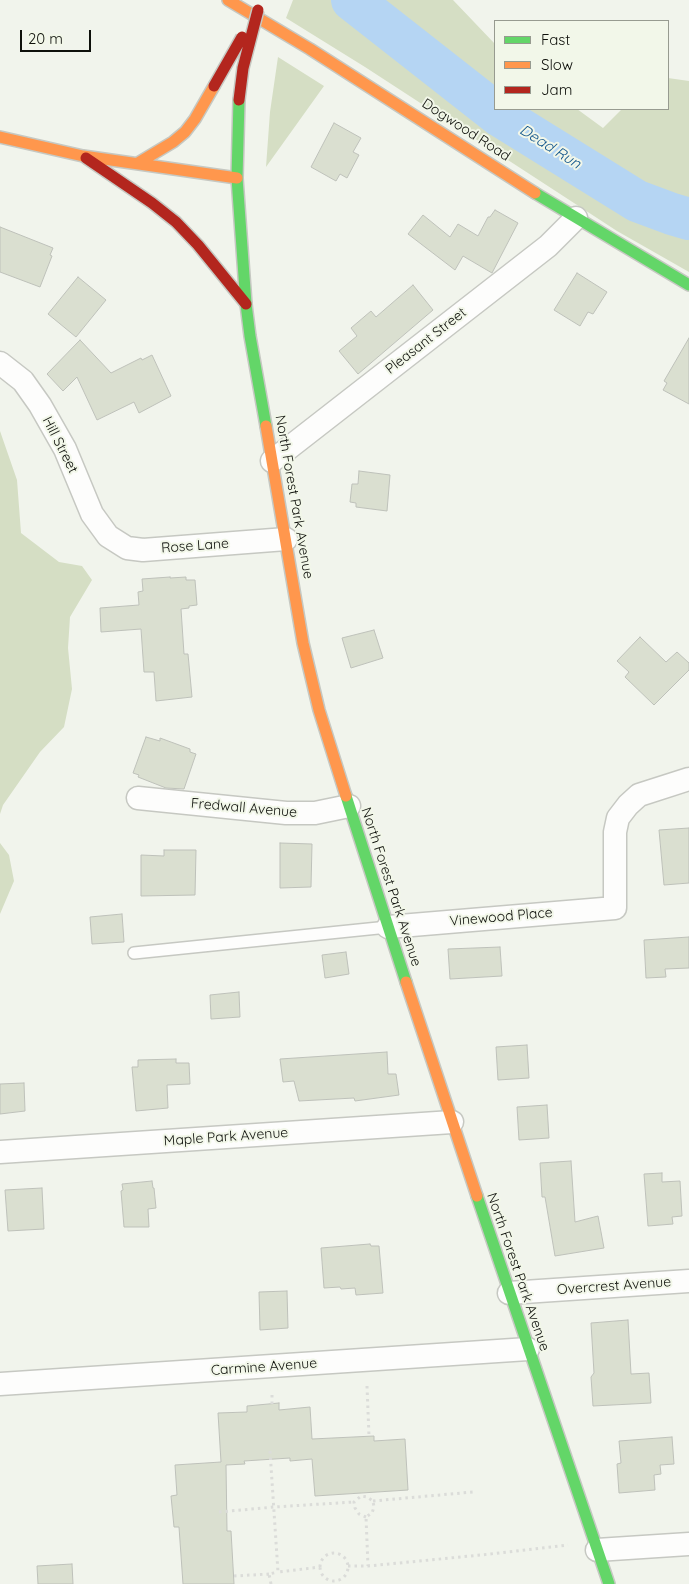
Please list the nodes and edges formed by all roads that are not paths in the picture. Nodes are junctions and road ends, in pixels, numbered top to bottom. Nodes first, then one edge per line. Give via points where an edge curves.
1 (228, 0) edge
2 (259, 5) edge
3 (0, 137) edge
4 (83, 156) junction
5 (138, 163) junction
6 (237, 178) junction
7 (576, 218) junction
8 (689, 285) edge
9 (246, 304) junction
10 (0, 363) edge
11 (272, 461) junction
12 (108, 536) joint
13 (286, 539) junction
14 (689, 779) edge
15 (138, 798) dead end
16 (349, 806) junction
17 (388, 927) junction
18 (134, 953) dead end
19 (452, 1122) junction
20 (0, 1152) edge
21 (689, 1281) edge
22 (509, 1293) junction
23 (528, 1349) junction
24 (0, 1384) edge
25 (689, 1544) edge
26 (597, 1550) junction
27 (610, 1584) edge

1 - 7 main road, Dogwood Road
2 - 5 main road, bridge via 195,119 173,142
2 - 6 main road, North Forest Park Avenue, bridge via 243,68
3 - 4 main road
4 - 5 main road
4 - 9 main road via 176,222
5 - 6 main road
6 - 9 main road, North Forest Park Avenue
7 - 8 main road, Dogwood Road
7 - 11 street, Pleasant Street via 548,246
9 - 11 main road, North Forest Park Avenue
10 - 12 street, Hill Street via 23,381 40,405 65,449 92,514
11 - 13 main road, North Forest Park Avenue
12 - 13 street, Rose Lane via 127,548 142,550
13 - 16 main road, North Forest Park Avenue via 310,675
14 - 17 street, Vinewood Place via 639,795 618,818 615,832 615,908
15 - 16 street, Fredwall Avenue via 286,813 315,814
16 - 17 main road, North Forest Park Avenue
17 - 18 lane
17 - 19 main road, North Forest Park Avenue
19 - 20 street, Maple Park Avenue
19 - 22 main road, North Forest Park Avenue
21 - 22 street, Overcrest Avenue
22 - 23 main road, North Forest Park Avenue
23 - 24 street, Carmine Avenue
23 - 26 main road, North Forest Park Avenue
25 - 26 street
26 - 27 main road, North Forest Park Avenue

